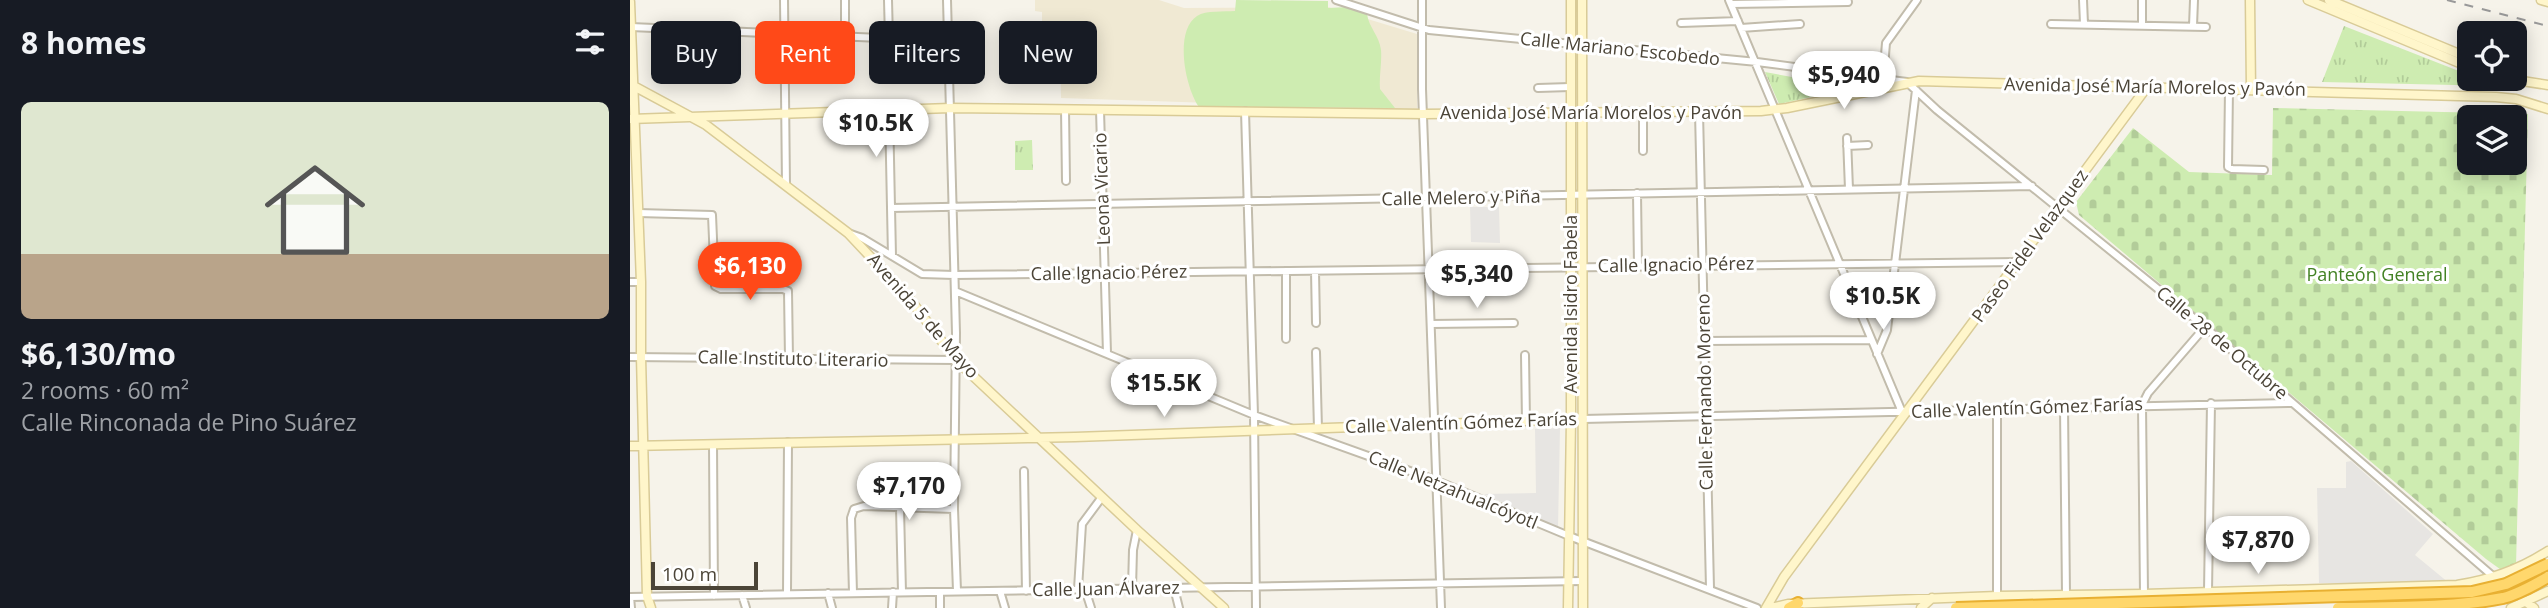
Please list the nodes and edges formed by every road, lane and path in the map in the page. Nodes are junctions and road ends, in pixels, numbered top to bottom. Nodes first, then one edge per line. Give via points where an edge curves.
1 (784, 0) edge
2 (845, 0) edge
3 (888, 0) edge
4 (947, 0) edge
5 (1336, 0) edge
6 (1422, 0) edge
7 (1571, 0) edge
8 (1582, 0) edge
9 (1917, 0) edge
10 (2083, 0) edge
11 (2142, 0) edge
12 (2194, 0) edge
13 (2250, 0) edge
14 (2308, 0) edge
15 (2329, 0) edge
16 (2541, 0) edge
17 (630, 2) edge
18 (1730, 2) edge
19 (1848, 2) dead end
20 (2548, 2) edge
21 (2342, 10) junction
22 (785, 21) edge
23 (845, 21) edge
24 (889, 21) edge
25 (948, 21) edge
26 (1681, 23) dead end
27 (1740, 24) junction
28 (1800, 24) dead end
29 (2051, 24) dead end
30 (2084, 24) junction
31 (2142, 25) junction
32 (2193, 26) junction
33 (631, 27) edge
34 (2206, 27) dead end
35 (1422, 29) junction
36 (755, 33) edge
37 (1570, 44) junction
38 (1582, 46) junction
39 (2457, 53) edge
40 (1757, 62) junction
41 (2457, 62) edge
42 (1884, 79) junction
43 (1907, 82) junction
44 (2527, 82) edge
45 (631, 84) edge
46 (786, 84) edge
47 (949, 84) edge
48 (2548, 85) edge
49 (1570, 87) junction
50 (2147, 87) junction
51 (1538, 88) dead end
52 (2229, 89) junction
53 (2250, 89) junction
54 (1916, 90) junction
55 (2508, 91) edge
56 (2507, 98) junction
57 (950, 108) junction
58 (1065, 109) junction
59 (2548, 109) edge
60 (889, 110) junction
61 (1100, 110) junction
62 (1777, 110) junction
63 (1245, 111) junction
64 (1699, 112) junction
65 (1570, 113) junction
66 (1582, 113) junction
67 (1643, 113) junction
68 (1423, 114) junction
69 (787, 115) junction
70 (695, 118) junction
71 (632, 119) edge
72 (1868, 145) dead end
73 (1643, 151) dead end
74 (2264, 170) dead end
75 (1066, 181) dead end
76 (786, 185) junction
77 (2032, 186) junction
78 (1904, 188) junction
79 (1849, 189) junction
80 (1809, 190) junction
81 (1700, 192) junction
82 (1637, 193) junction
83 (1571, 195) junction
84 (1582, 195) junction
85 (1427, 198) junction
86 (1247, 202) junction
87 (1103, 206) junction
88 (891, 208) junction
89 (952, 208) junction
90 (2059, 208) junction
91 (638, 212) junction
92 (848, 233) junction
93 (876, 246) junction
94 (870, 254) junction
95 (892, 256) junction
96 (1895, 262) junction
97 (2019, 262) junction
98 (1839, 263) junction
99 (1702, 265) junction
100 (1638, 266) junction
101 (1571, 267) junction
102 (1583, 267) junction
103 (1430, 269) junction
104 (1286, 271) junction
105 (1315, 271) junction
106 (1249, 272) junction
107 (1104, 273) junction
108 (954, 275) junction
109 (630, 282) edge
110 (641, 282) junction
111 (955, 291) junction
112 (1316, 323) dead end
113 (1514, 323) dead end
114 (1431, 324) junction
115 (2205, 327) junction
116 (1286, 339) dead end
117 (1871, 340) junction
118 (1704, 341) junction
119 (1107, 352) junction
120 (1316, 352) dead end
121 (1877, 354) junction
122 (1525, 355) dead end
123 (630, 357) edge
124 (641, 357) junction
125 (789, 359) junction
126 (956, 360) junction
127 (2291, 403) junction
128 (2211, 404) junction
129 (2142, 405) junction
130 (2064, 408) junction
131 (1997, 409) junction
132 (1904, 412) junction
133 (1254, 415) junction
134 (1705, 416) junction
135 (1583, 419) junction
136 (1571, 420) junction
137 (1526, 421) junction
138 (1434, 423) junction
139 (1296, 429) junction
140 (1318, 429) junction
141 (1254, 430) junction
142 (1039, 438) junction
143 (955, 439) junction
144 (788, 442) junction
145 (713, 444) junction
146 (642, 445) junction
147 (630, 446) edge
148 (1024, 471) dead end
149 (1435, 480) junction
150 (1102, 497) junction
151 (900, 508) junction
152 (954, 509) junction
153 (1138, 530) junction
154 (1569, 536) junction
155 (1583, 541) junction
156 (2547, 556) edge
157 (2548, 577) edge
158 (2495, 578) junction
159 (1582, 581) junction
160 (1567, 582) junction
161 (1441, 583) junction
162 (2548, 584) edge
163 (2434, 586) junction
164 (1201, 587) junction
165 (1132, 588) junction
166 (1174, 588) junction
167 (1256, 588) junction
168 (1710, 588) junction
169 (1081, 589) junction
170 (957, 591) junction
171 (1000, 591) junction
172 (1026, 591) junction
173 (2548, 591) edge
174 (893, 592) junction
175 (902, 592) junction
176 (940, 592) junction
177 (2208, 592) junction
178 (828, 593) junction
179 (853, 593) junction
180 (787, 594) junction
181 (2066, 594) junction
182 (2144, 594) junction
183 (742, 595) junction
184 (2032, 595) junction
185 (2042, 595) junction
186 (2082, 595) junction
187 (647, 596) junction
188 (714, 596) junction
189 (1997, 596) junction
190 (630, 597) edge
191 (1932, 598) junction
192 (2530, 605) edge
193 (1794, 606) edge
194 (631, 608) edge
195 (643, 608) edge
196 (651, 608) edge
197 (746, 608) edge
198 (832, 608) edge
199 (892, 608) edge
200 (940, 608) edge
201 (1005, 608) edge
202 (1091, 608) edge
203 (1180, 608) edge
204 (1224, 608) edge
205 (1256, 608) edge
206 (1441, 608) edge
207 (1568, 608) edge
208 (1583, 608) edge
209 (1757, 608) edge
210 (1768, 608) edge
211 (1921, 608) edge
212 (1956, 608) edge
213 (2011, 608) edge
214 (2032, 608) edge
215 (2043, 608) edge
216 (2072, 608) edge
217 (2339, 608) edge
218 (2449, 608) edge
219 (2511, 608) edge

1 - 22 street
2 - 23 street
3 - 24 street
4 - 25 street
5 - 35 street, Calle Mariano Escobedo
6 - 35 street
7 - 37 main road, Avenida Isidro Fabela
8 - 38 main road, Avenida Isidro Fabela
9 - 42 street via 1886,43
10 - 30 street
11 - 31 street
12 - 32 street
13 - 53 main road
14 - 21 main road
15 - 21 main road
16 - 20 main road
17 - 33 main road
18 - 19 street
18 - 27 street
21 - 39 main road
21 - 41 main road
26 - 27 street
27 - 28 street
27 - 40 street
29 - 30 street
30 - 31 street
31 - 32 street
32 - 34 street
33 - 36 street
33 - 45 main road
35 - 37 street, Calle Mariano Escobedo
35 - 68 street
37 - 38 street, Calle Mariano Escobedo
37 - 49 main road, Avenida Isidro Fabela
38 - 40 street, Calle Mariano Escobedo
38 - 66 main road, Avenida Isidro Fabela
40 - 42 street, Calle Mariano Escobedo
40 - 62 street
42 - 43 street, Calle Mariano Escobedo
43 - 50 main road, Avenida José María Morelos y Pavón
43 - 54 street, Calle 28 de Octubre
43 - 62 main road, Avenida José María Morelos y Pavón
44 - 48 main road
45 - 70 main road, Avenida 5 de Mayo
45 - 71 main road
46 - 69 street
47 - 57 street
49 - 51 street
49 - 65 main road, Avenida Isidro Fabela
50 - 52 main road, Avenida José María Morelos y Pavón
50 - 90 main road, Paseo Fidel Velazquez
52 - 53 main road, Avenida José María Morelos y Pavón
52 - 74 street via 2229,168
53 - 56 main road, Avenida José María Morelos y Pavón
54 - 77 street, Calle 28 de Octubre
54 - 78 street
55 - 56 main road
56 - 59 main road, Avenida José María Morelos y Pavón
57 - 58 main road, Avenida José María Morelos y Pavón
57 - 60 main road, Avenida José María Morelos y Pavón
57 - 89 street
58 - 61 main road, Avenida José María Morelos y Pavón
58 - 75 street
60 - 69 main road, Avenida José María Morelos y Pavón
60 - 88 street
61 - 63 main road, Avenida José María Morelos y Pavón
61 - 87 street, Leona Vicario
62 - 64 main road, Avenida José María Morelos y Pavón
62 - 80 street
63 - 68 main road, Avenida José María Morelos y Pavón
63 - 86 street
64 - 67 main road, Avenida José María Morelos y Pavón
64 - 81 street, Calle Fernando Moreno
65 - 66 main road, Avenida José María Morelos y Pavón
65 - 68 main road, Avenida José María Morelos y Pavón
65 - 83 main road, Avenida Isidro Fabela
66 - 67 main road, Avenida José María Morelos y Pavón
66 - 84 main road, Avenida Isidro Fabela
67 - 73 street
68 - 85 street
69 - 70 main road, Avenida José María Morelos y Pavón
69 - 76 street
70 - 71 main road, Avenida José María Morelos y Pavón
70 - 76 main road, Avenida 5 de Mayo
71 - 91 main road
72 - 79 street via 1847,142
76 - 92 main road, Avenida 5 de Mayo
77 - 78 street, Calle Melero y Piña
77 - 90 street, Calle 28 de Octubre
78 - 79 street, Calle Melero y Piña
78 - 96 street
79 - 80 street, Calle Melero y Piña
80 - 81 street, Calle Melero y Piña
80 - 98 street
81 - 82 street, Calle Melero y Piña
81 - 99 street, Calle Fernando Moreno
82 - 84 street, Calle Melero y Piña
82 - 100 street
83 - 84 street, Calle Melero y Piña
83 - 85 street, Calle Melero y Piña
83 - 101 main road, Avenida Isidro Fabela
84 - 102 main road, Avenida Isidro Fabela
85 - 86 street, Calle Melero y Piña
85 - 103 street
86 - 87 street, Calle Melero y Piña
86 - 106 street
87 - 89 street, Calle Melero y Piña
87 - 107 street, Leona Vicario
88 - 89 street, Calle Melero y Piña
88 - 95 street
89 - 108 street
90 - 97 main road, Paseo Fidel Velazquez
90 - 115 street, Calle 28 de Octubre
91 - 110 main road
91 - 125 street via 712,215 715,286 788,291
92 - 93 street
92 - 94 main road, Avenida 5 de Mayo
93 - 94 street
93 - 95 street
94 - 126 main road, Avenida 5 de Mayo
95 - 108 street, Calle Ignacio Pérez via 922,274
96 - 97 street, Calle Ignacio Pérez
96 - 98 street, Calle Ignacio Pérez
96 - 121 street via 1887,330
97 - 132 main road, Paseo Fidel Velazquez
98 - 99 street, Calle Ignacio Pérez
98 - 117 street
99 - 100 street, Calle Ignacio Pérez
99 - 118 street, Calle Fernando Moreno
100 - 102 street, Calle Ignacio Pérez
101 - 102 street, Calle Ignacio Pérez
101 - 103 street, Calle Ignacio Pérez
101 - 136 main road, Avenida Isidro Fabela
102 - 135 main road, Avenida Isidro Fabela
103 - 105 street, Calle Ignacio Pérez
103 - 114 street
104 - 105 street, Calle Ignacio Pérez
104 - 106 street, Calle Ignacio Pérez
104 - 116 street
105 - 112 street
106 - 107 street, Calle Ignacio Pérez
106 - 133 street
107 - 108 street, Calle Ignacio Pérez
107 - 119 street, Leona Vicario
108 - 111 street
109 - 110 street
110 - 124 main road
111 - 119 street, Calle Netzahualcóyotl
111 - 126 street
113 - 114 street
114 - 138 street
115 - 127 street, Calle 28 de Octubre
115 - 129 street
117 - 118 street
117 - 121 street
118 - 134 street, Calle Fernando Moreno
119 - 133 street, Calle Netzahualcóyotl
120 - 140 street
121 - 132 street
122 - 137 street
123 - 124 street, Calle Instituto Literario
124 - 125 street, Calle Instituto Literario
124 - 146 main road
125 - 126 street, Calle Instituto Literario
126 - 142 main road, Avenida 5 de Mayo
126 - 143 street
127 - 128 street, Calle Valentín Gómez Farías
127 - 158 street, Calle 28 de Octubre
128 - 129 street, Calle Valentín Gómez Farías
128 - 177 street
129 - 130 street, Calle Valentín Gómez Farías
129 - 182 street
130 - 131 street, Calle Valentín Gómez Farías
130 - 181 street
131 - 132 street, Calle Valentín Gómez Farías
131 - 189 street
132 - 134 street, Calle Valentín Gómez Farías
132 - 210 main road, Paseo Fidel Velazquez via 1784,577
133 - 139 street, Calle Netzahualcóyotl
133 - 141 street
134 - 135 street, Calle Valentín Gómez Farías
134 - 168 street, Calle Fernando Moreno
135 - 136 main road, Calle Valentín Gómez Farías
135 - 155 main road, Avenida Isidro Fabela
136 - 137 main road, Calle Valentín Gómez Farías
136 - 154 main road, Avenida Isidro Fabela
137 - 138 main road, Calle Valentín Gómez Farías
138 - 140 main road, Calle Valentín Gómez Farías
138 - 149 street
139 - 140 main road, Calle Valentín Gómez Farías
139 - 141 main road, Calle Valentín Gómez Farías
139 - 149 street, Calle Netzahualcóyotl
141 - 142 main road, Calle Valentín Gómez Farías
141 - 167 street
142 - 143 main road, Calle Valentín Gómez Farías
142 - 150 main road, Avenida 5 de Mayo
143 - 144 main road, Calle Valentín Gómez Farías
143 - 152 street
144 - 145 main road, Calle Valentín Gómez Farías
144 - 180 street
145 - 146 main road, Calle Valentín Gómez Farías
145 - 188 street
146 - 147 main road, Calle Valentín Gómez Farías
146 - 187 main road
148 - 172 street
149 - 154 street, Calle Netzahualcóyotl
149 - 161 street
150 - 153 main road, Avenida 5 de Mayo
150 - 169 street via 1082,524
151 - 152 street
151 - 175 street
151 - 179 street via 858,507 852,513
152 - 170 street
153 - 164 main road, Avenida 5 de Mayo
153 - 165 street
154 - 155 street, Calle Netzahualcóyotl
154 - 160 main road, Avenida Isidro Fabela
155 - 159 main road, Avenida Isidro Fabela
155 - 168 street, Calle Netzahualcóyotl
156 - 158 main road
156 - 162 main road via 2540,561 2540,570
156 - 212 highway, bridge via 2506,584 2472,592
157 - 217 highway, bridge via 2522,591 2486,601
158 - 163 main road
158 - 192 main road, Calle 28 de Octubre
159 - 160 street, Calle Juan Álvarez
159 - 208 main road, Avenida Isidro Fabela
160 - 161 street, Calle Juan Álvarez
160 - 207 main road, Avenida Isidro Fabela
161 - 167 street, Calle Juan Álvarez
161 - 206 street
163 - 177 main road
163 - 218 main road via 2445,595
164 - 166 street, Calle Juan Álvarez
164 - 167 street, Calle Juan Álvarez
164 - 204 main road, Avenida 5 de Mayo
165 - 166 street, Calle Juan Álvarez
165 - 169 street, Calle Juan Álvarez
166 - 203 street
167 - 205 street
168 - 209 street, Calle Netzahualcóyotl
169 - 172 street, Calle Juan Álvarez
169 - 202 street
170 - 171 street, Calle Juan Álvarez
170 - 176 street, Calle Juan Álvarez
171 - 172 street, Calle Juan Álvarez
171 - 201 street
173 - 192 main road
174 - 175 street, Calle Juan Álvarez
174 - 179 street, Calle Juan Álvarez
174 - 199 street
175 - 176 street, Calle Juan Álvarez
176 - 200 street
177 - 182 main road
178 - 179 street, Calle Juan Álvarez
178 - 180 street, Calle Juan Álvarez
178 - 198 street
180 - 183 street, Calle Juan Álvarez
181 - 185 main road
181 - 186 main road
182 - 186 main road
183 - 188 street, Calle Juan Álvarez
183 - 197 street
184 - 185 main road
184 - 189 main road
184 - 214 main road
185 - 215 main road
186 - 216 main road
187 - 188 street, Calle Juan Álvarez
187 - 190 street, Calle Juan Álvarez
187 - 195 main road
187 - 196 main road
189 - 191 main road
189 - 213 main road
190 - 194 street
191 - 193 main road
191 - 211 main road
192 - 219 main road
193 - 210 main road

